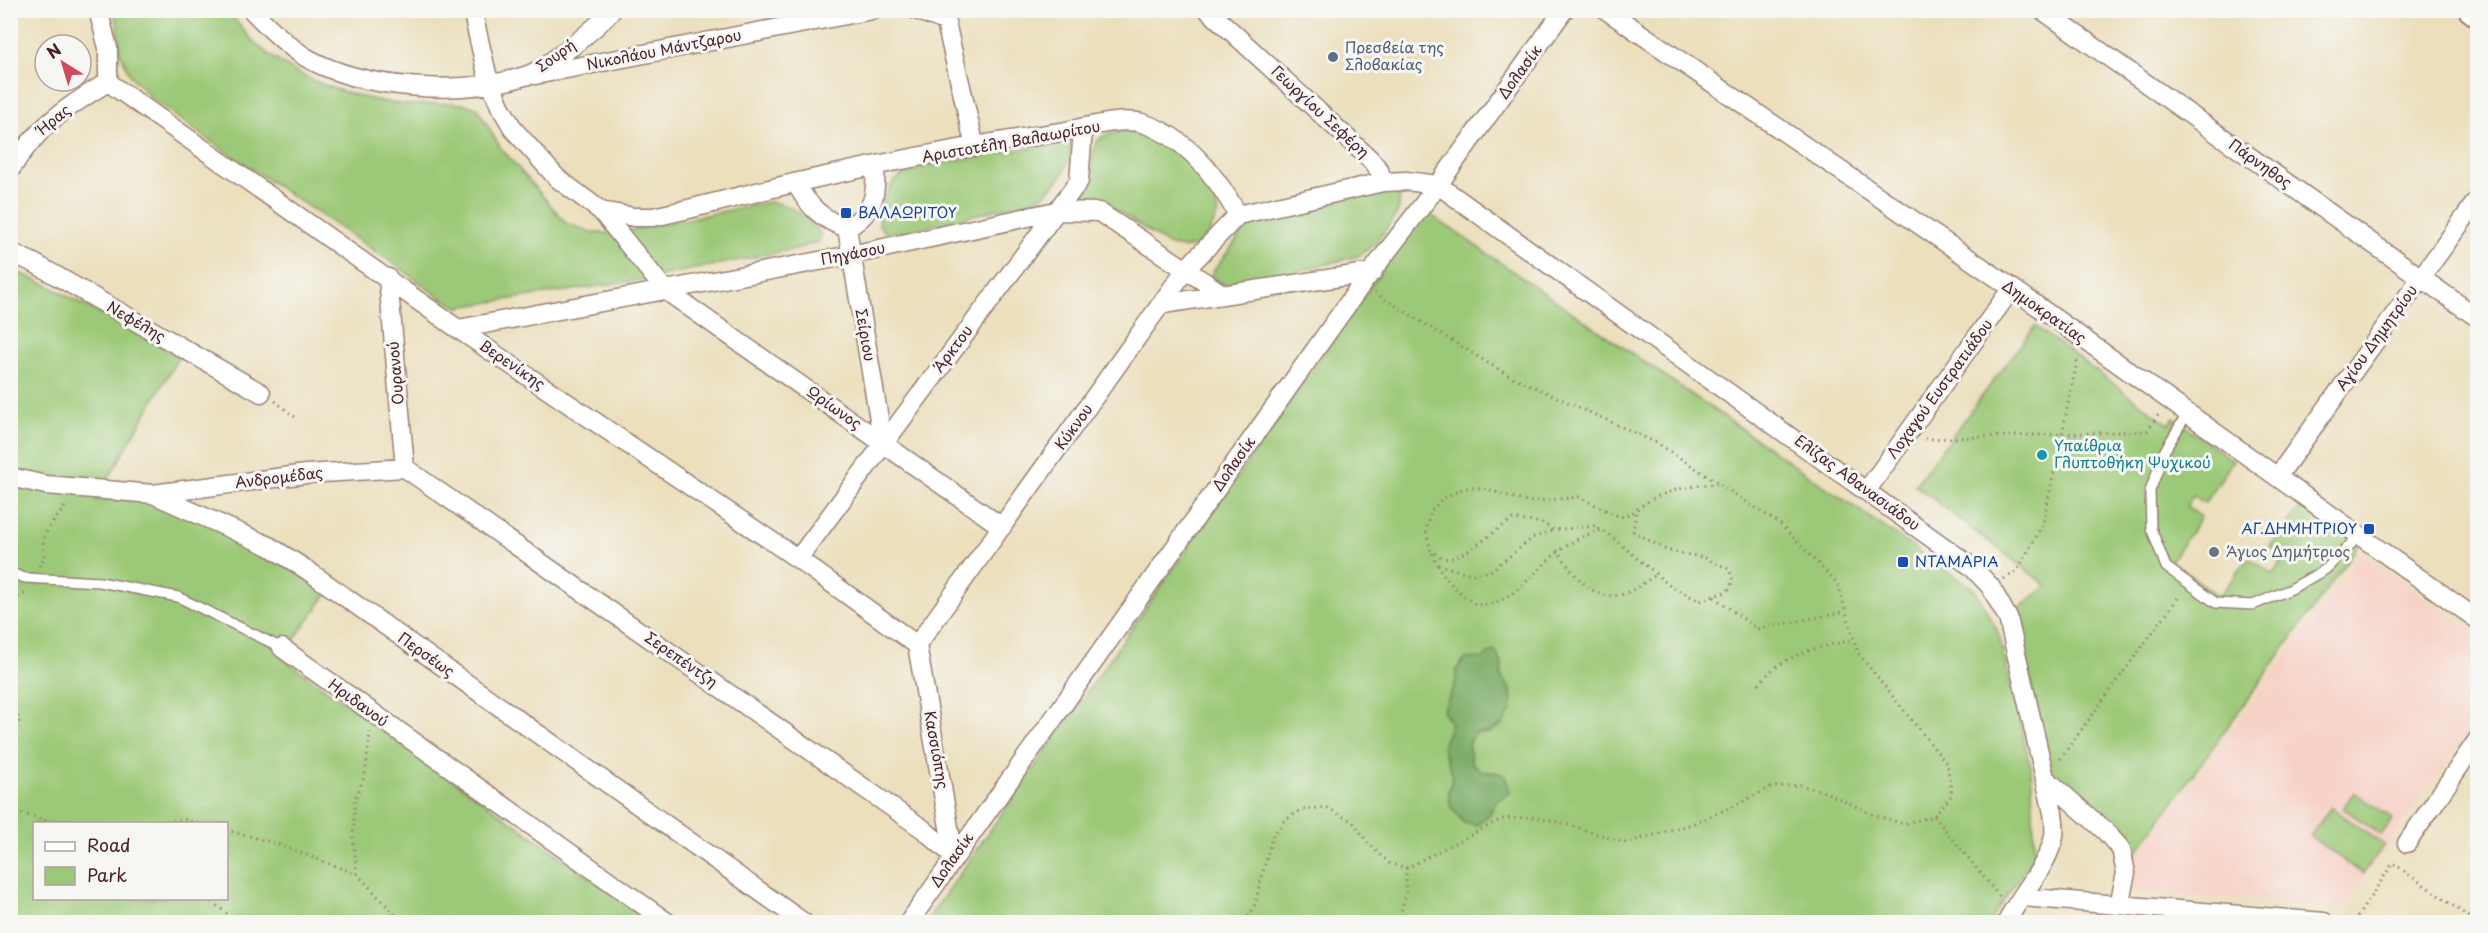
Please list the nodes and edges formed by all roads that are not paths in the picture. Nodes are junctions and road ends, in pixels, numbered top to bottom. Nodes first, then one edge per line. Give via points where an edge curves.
1 (98, 10) edge
2 (252, 10) edge
3 (472, 10) edge
4 (612, 10) edge
5 (872, 10) edge
6 (915, 10) edge
7 (1208, 10) edge
8 (1564, 10) edge
9 (1606, 10) edge
10 (2042, 10) edge
11 (2470, 10) edge
12 (944, 16) edge
13 (2478, 16) edge
14 (527, 76) junction
15 (108, 82) junction
16 (491, 84) junction
17 (1083, 129) junction
18 (975, 147) junction
19 (875, 167) junction
20 (10, 170) edge
21 (1383, 182) junction
22 (796, 183) junction
23 (1438, 185) junction
24 (2478, 199) edge
25 (601, 211) junction
26 (1056, 212) junction
27 (1238, 215) junction
28 (847, 228) junction
29 (10, 252) edge
30 (851, 255) junction
31 (1186, 269) junction
32 (1373, 272) junction
33 (388, 278) junction
34 (2421, 278) junction
35 (2012, 288) junction
36 (665, 290) junction
37 (1224, 295) junction
38 (1162, 304) junction
39 (2478, 318) edge
40 (459, 329) junction
41 (261, 393) road end
42 (2187, 414) junction
43 (883, 443) junction
44 (405, 468) junction
45 (10, 477) edge
46 (2277, 477) junction
47 (1867, 490) junction
48 (153, 495) junction
49 (1002, 527) junction
50 (2359, 536) junction
51 (798, 559) junction
52 (10, 573) edge
53 (2478, 620) edge
54 (917, 645) junction
55 (282, 648) joint
56 (2478, 738) edge
57 (2045, 778) junction
58 (2407, 843) dead end
59 (954, 856) junction
60 (2119, 905) junction
61 (2016, 913) edge
62 (667, 922) edge
63 (803, 922) edge
64 (909, 922) edge
65 (2324, 922) edge

1 - 15 street via 108,48
2 - 16 street, Σουρή via 307,58 353,76 417,89
3 - 16 street
4 - 14 street, Σουρή via 576,43
5 - 14 street, Νικολάου Μάντζαρου
6 - 12 street
7 - 21 street, Γεωργίου Σεφέρη via 1370,159
8 - 23 street, Δολασίκ
9 - 35 street, Δημοκρατίας
10 - 34 street, Πάρνηθος
11 - 13 street
12 - 18 street
14 - 16 street, Σουρή
15 - 20 street, Ήρας via 57,114 27,144
15 - 33 street, Βερενίκης
16 - 25 street via 514,130 539,160
17 - 18 street, Αριστοτέλη Βαλαωρίτου
17 - 26 street, Άρκτου via 1079,181
17 - 27 street, Αριστοτέλη Βαλαωρίτου via 1140,123 1167,134 1183,144 1224,189
18 - 19 street, Αριστοτέλη Βαλαωρίτου
19 - 22 street, Αριστοτέλη Βαλαωρίτου
19 - 28 street via 876,189 870,205 861,220
21 - 23 street
21 - 27 street
22 - 25 street, Αριστοτέλη Βαλαωρίτου via 653,217
22 - 28 street via 814,210 831,223
23 - 32 street, Δολασίκ
23 - 47 street, Ελίζας Αθανασιάδου
24 - 34 street, Αγίου Δημητρίου
25 - 36 street, Ωρίωνος
26 - 30 street, Πηγάσου
26 - 31 street, Πηγάσου via 1099,212
26 - 43 street, Άρκτου
27 - 31 street, Κύκνου
28 - 30 street, Σείριου
29 - 41 street, Νεφέλης
30 - 36 street, Πηγάσου
30 - 43 street, Σείριου
31 - 37 street, Πηγάσου
31 - 38 street, Κύκνου
32 - 37 street
32 - 59 street, Δολασίκ
33 - 40 street, Βερενίκης
33 - 44 street, Ουρανού
34 - 39 street, Πάρνηθος
34 - 46 street, Αγίου Δημητρίου
35 - 42 street, Δημοκρατίας
35 - 47 street, Λοχαγού Ευστρατιάδου
36 - 40 street, Πηγάσου
36 - 43 street, Ωρίωνος
37 - 38 street
38 - 49 street, Κύκνου
40 - 51 street, Βερενίκης
42 - 46 street, Δημοκρατίας
42 - 50 lane via 2164,450 2150,491 2151,528 2166,567 2216,603 2253,605 2291,589 2326,569
43 - 49 street, Ωρίωνος
43 - 51 street, Άρκτου
44 - 48 street, Ανδρομέδας via 306,474
44 - 59 street, Σερεπέντζη via 923,829
45 - 48 street, Περσέως via 46,486
46 - 50 street, Δημοκρατίας
47 - 57 street, Ελίζας Αθανασιάδου via 1972,567 1990,586 2008,618
48 - 63 street, Περσέως via 268,546 307,570
49 - 54 street, Κύκνου
50 - 53 street, Δημοκρατίας
51 - 54 street, Βερενίκης
52 - 55 lane, Ηριδανού via 100,582 178,597
54 - 59 street, Κασσιόπης
55 - 62 street, Ηριδανού
56 - 58 street
57 - 60 street via 2121,849 2126,873
57 - 61 street, Ελίζας Αθανασιάδου via 2054,835
59 - 64 street, Δολασίκ
60 - 61 street
60 - 65 street

